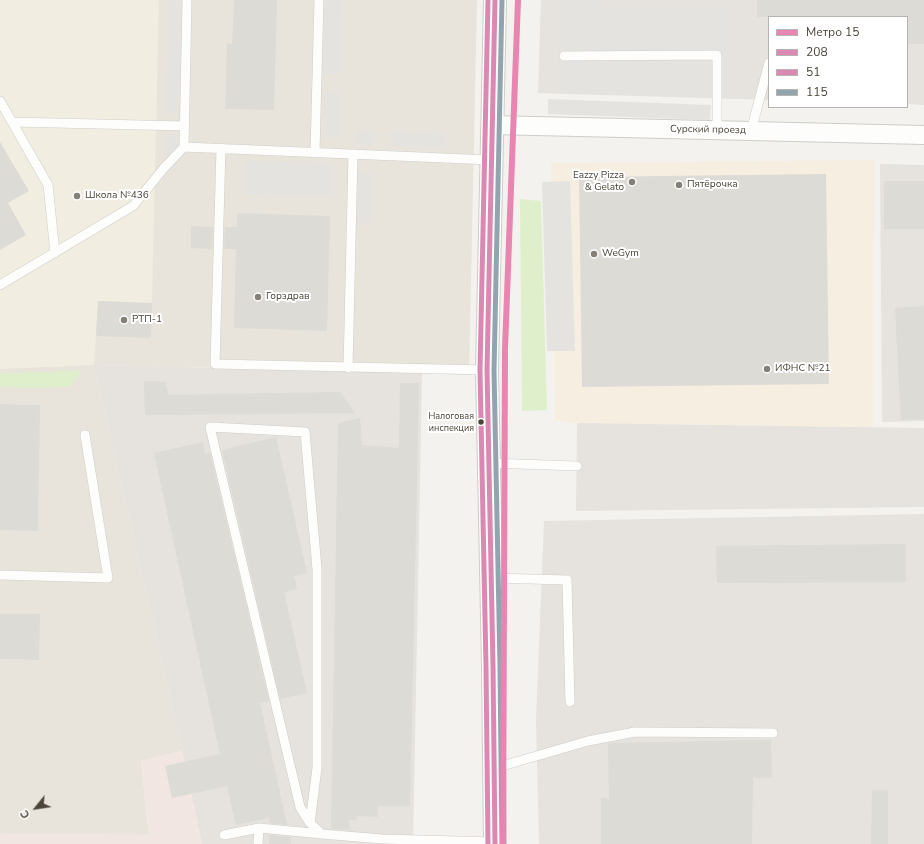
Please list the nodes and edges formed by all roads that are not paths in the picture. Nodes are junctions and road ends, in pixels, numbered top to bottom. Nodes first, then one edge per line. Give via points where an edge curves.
1 (188, 0) edge
2 (319, 0) edge
3 (494, 0) edge
4 (564, 56) dead end
5 (768, 67) edge
6 (0, 100) edge
7 (3, 111) edge
8 (12, 122) junction
9 (492, 125) junction
10 (184, 126) junction
11 (717, 130) junction
12 (751, 131) junction
13 (924, 135) edge
14 (184, 148) junction
15 (221, 148) junction
16 (315, 152) junction
17 (353, 154) junction
18 (491, 160) junction
19 (55, 253) junction
20 (0, 285) edge
21 (348, 368) junction
22 (487, 370) junction
23 (85, 435) dead end
24 (489, 463) junction
25 (576, 466) dead end
26 (0, 575) edge
27 (492, 578) junction
28 (570, 702) dead end
29 (772, 733) dead end
30 (494, 768) junction
31 (310, 823) junction
32 (259, 828) junction
33 (322, 834) junction
34 (224, 835) dead end
35 (495, 843) edge
36 (258, 844) edge

1 - 10 lane
2 - 16 lane
3 - 9 street
4 - 11 lane via 718,55
5 - 12 lane
6 - 7 lane
7 - 8 lane
8 - 10 lane
8 - 19 lane via 48,185
9 - 11 street, Сурский проезд
9 - 18 street
10 - 14 lane
11 - 12 street, Сурский проезд
12 - 13 street, Сурский проезд
14 - 15 lane
14 - 19 lane via 133,206
15 - 16 lane
15 - 21 lane via 215,364
16 - 17 lane
17 - 18 lane
17 - 21 lane
18 - 22 street
19 - 20 lane
21 - 22 lane
22 - 24 street
23 - 26 lane via 108,578
24 - 25 lane
24 - 27 street
27 - 28 lane via 567,580
27 - 30 street
29 - 30 lane via 635,732 588,741
30 - 35 street
31 - 31 lane via 300,807 210,427 305,432 318,569 316,768
31 - 33 lane
32 - 33 lane
32 - 34 lane
32 - 36 lane
33 - 35 lane

